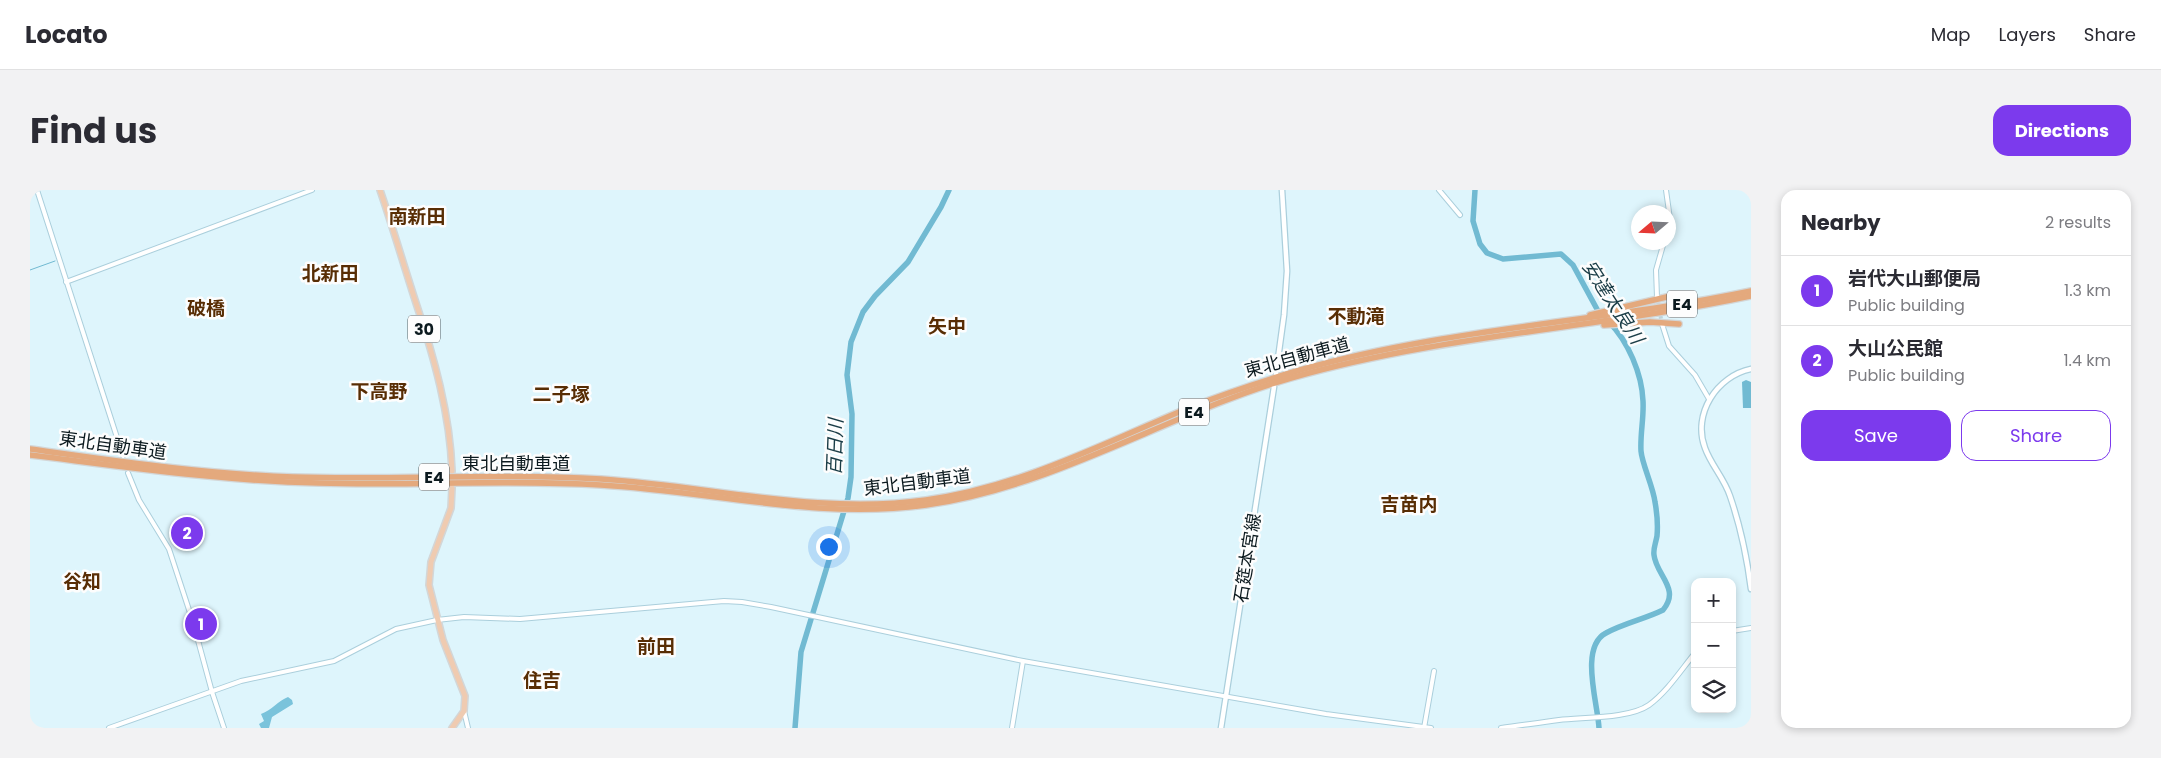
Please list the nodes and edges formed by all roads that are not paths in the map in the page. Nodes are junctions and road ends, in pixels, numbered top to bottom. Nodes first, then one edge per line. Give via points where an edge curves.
1 (37, 190) edge
2 (312, 190) edge
3 (380, 190) edge
4 (1282, 190) edge
5 (1439, 190) edge
6 (1666, 190) edge
7 (1668, 205) edge
8 (1460, 215) dead end
9 (1662, 250) edge
10 (66, 282) junction
11 (1751, 291) edge
12 (1675, 295) dead end
13 (1751, 296) edge
14 (1657, 297) tunnel mouth
15 (1614, 317) junction
16 (1592, 321) junction
17 (1662, 324) tunnel mouth
18 (1679, 324) dead end
19 (1547, 327) junction
20 (1751, 369) edge
21 (1276, 373) dead end
22 (1274, 387) dead end
23 (1709, 399) junction
24 (30, 449) edge
25 (30, 454) edge
26 (122, 456) dead end
27 (128, 472) dead end
28 (452, 472) dead end
29 (452, 488) dead end
30 (837, 507) junction
31 (1751, 589) edge
32 (437, 620) junction
33 (1751, 628) edge
34 (1736, 630) edge
35 (1691, 658) edge
36 (1023, 661) junction
37 (1434, 671) dead end
38 (212, 692) junction
39 (1226, 697) junction
40 (464, 711) junction
41 (1424, 727) edge
42 (109, 728) edge
43 (224, 728) edge
44 (452, 728) edge
45 (468, 728) edge
46 (1012, 728) edge
47 (1221, 728) edge
48 (1431, 728) edge
49 (1501, 728) edge

1 - 10 street
2 - 10 street
3 - 28 main road, 30 via 437,375 449,428
4 - 21 main road via 1286,279
5 - 8 street
6 - 7 street
9 - 14 street via 1656,270
10 - 26 street
11 - 15 highway, 東北自動車道 / E4
12 - 15 highway
13 - 15 highway, 東北自動車道 / E4
15 - 16 highway, 東北自動車道 / E4
15 - 16 highway
15 - 18 highway
16 - 19 highway
16 - 19 highway, 東北自動車道 / E4
17 - 23 street via 1669,346 1695,375
19 - 30 highway, 東北自動車道 / E4 via 1393,354 1286,380 1220,402 1069,466 998,491 925,505
20 - 23 main road via 1730,378
22 - 39 main road, 石筵本宮線
23 - 31 main road via 1702,426 1704,445 1730,495
24 - 30 highway, 東北自動車道 / E4 via 238,474 350,478 576,478 657,484
25 - 30 highway, 東北自動車道 / E4 via 238,479 323,483 600,484 789,506
27 - 38 street via 139,500 168,549 194,622
29 - 32 main road via 451,508 433,552 430,572 429,586
32 - 36 street via 464,617 528,619 742,602
32 - 38 street via 396,629 334,661 251,678
32 - 40 main road via 465,696
33 - 34 street
35 - 49 street via 1657,698 1632,712
36 - 39 street
36 - 46 street
37 - 41 street
38 - 42 street
38 - 43 street
39 - 41 street
39 - 47 main road, 石筵本宮線
40 - 44 main road
40 - 45 street
41 - 48 street

